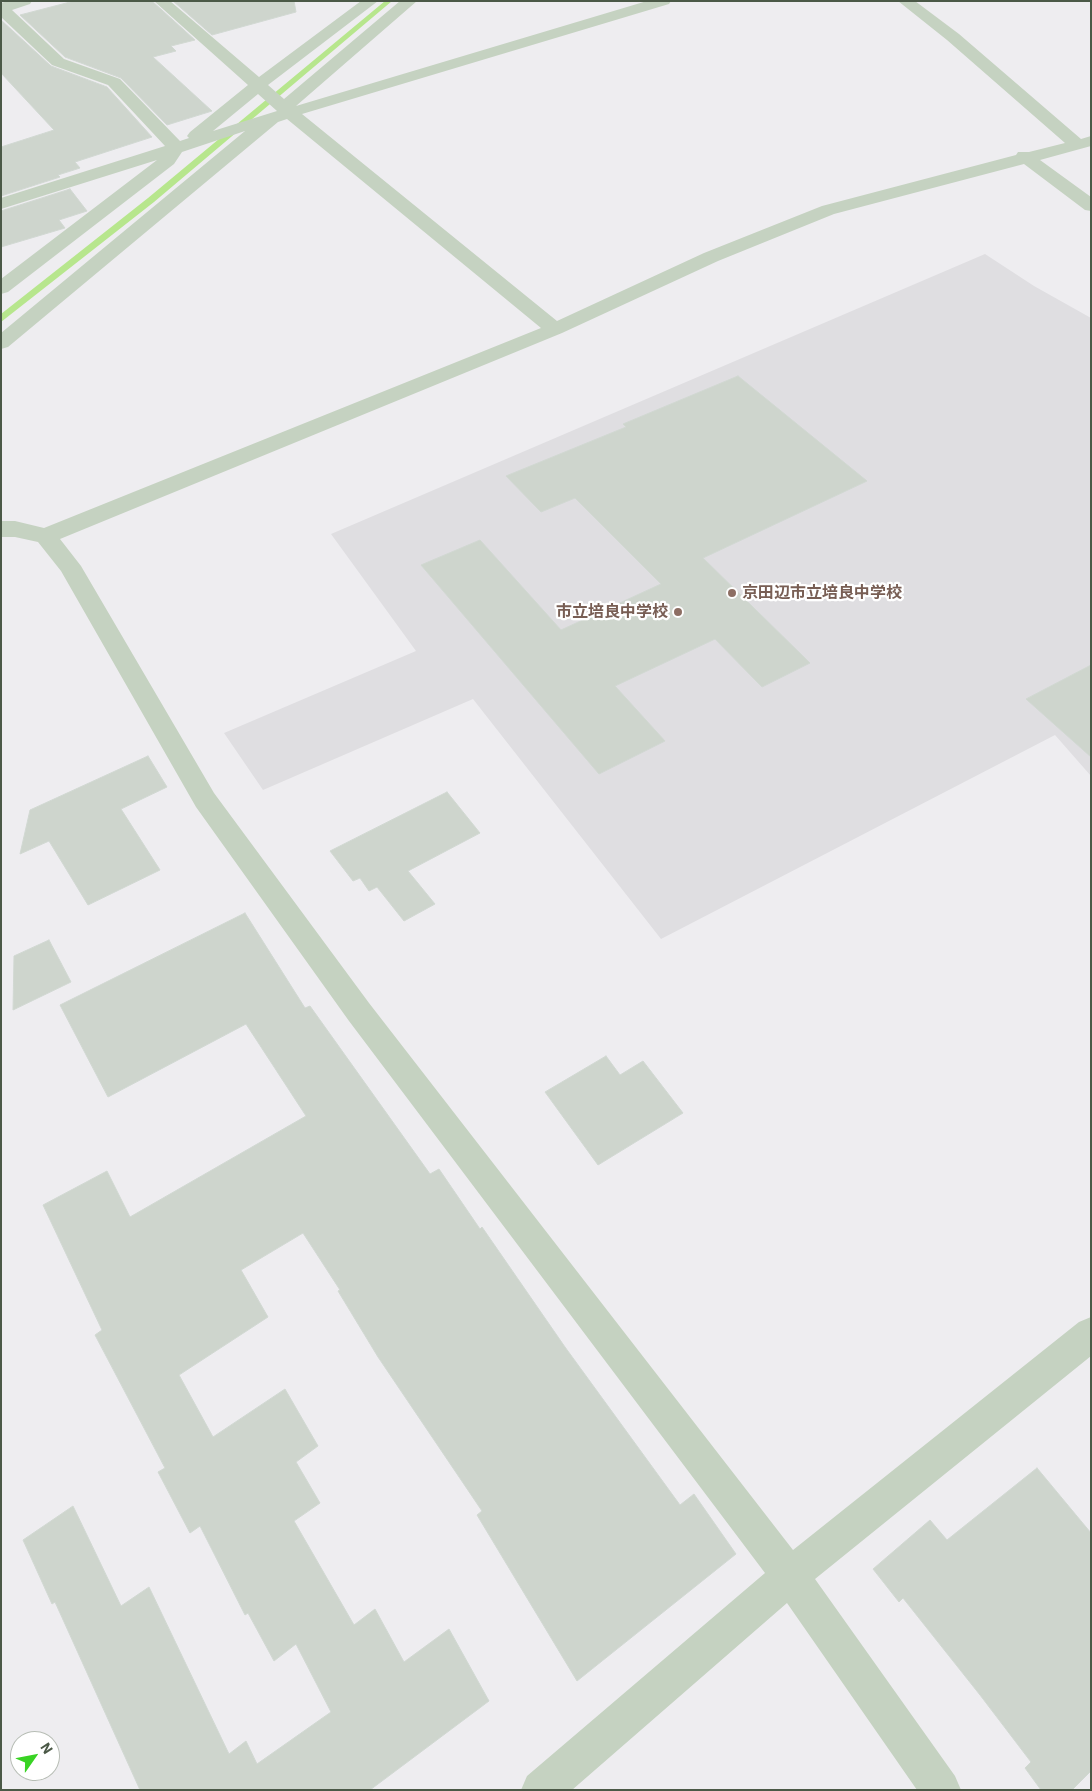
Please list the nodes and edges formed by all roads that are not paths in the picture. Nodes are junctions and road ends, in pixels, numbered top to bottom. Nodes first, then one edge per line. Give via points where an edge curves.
1 (25, 1) edge
2 (161, 1) edge
3 (371, 1) edge
4 (410, 1) edge
5 (664, 1) edge
6 (905, 1) edge
7 (1, 8) edge
8 (258, 87) junction
9 (281, 111) junction
10 (1085, 143) edge
11 (182, 145) junction
12 (1024, 156) junction
13 (1, 204) edge
14 (1091, 206) edge
15 (1, 288) edge
16 (555, 329) junction
17 (1, 343) edge
18 (1, 529) edge
19 (46, 536) junction
20 (1091, 1334) edge
21 (790, 1576) junction
22 (541, 1790) edge
23 (941, 1790) edge

1 - 7 street
2 - 8 street
3 - 8 street
4 - 9 street
5 - 9 street
6 - 10 street via 953,37 1053,125
7 - 11 street via 58,62 114,82
8 - 9 street
8 - 11 street
9 - 11 street
9 - 16 street
9 - 17 street
10 - 12 street
11 - 13 street
11 - 15 street via 168,160
12 - 14 street
12 - 16 street via 828,210 711,257
16 - 19 street
18 - 19 street
19 - 21 street via 70,566 205,800 359,1012
20 - 21 street
21 - 22 street
21 - 23 street

